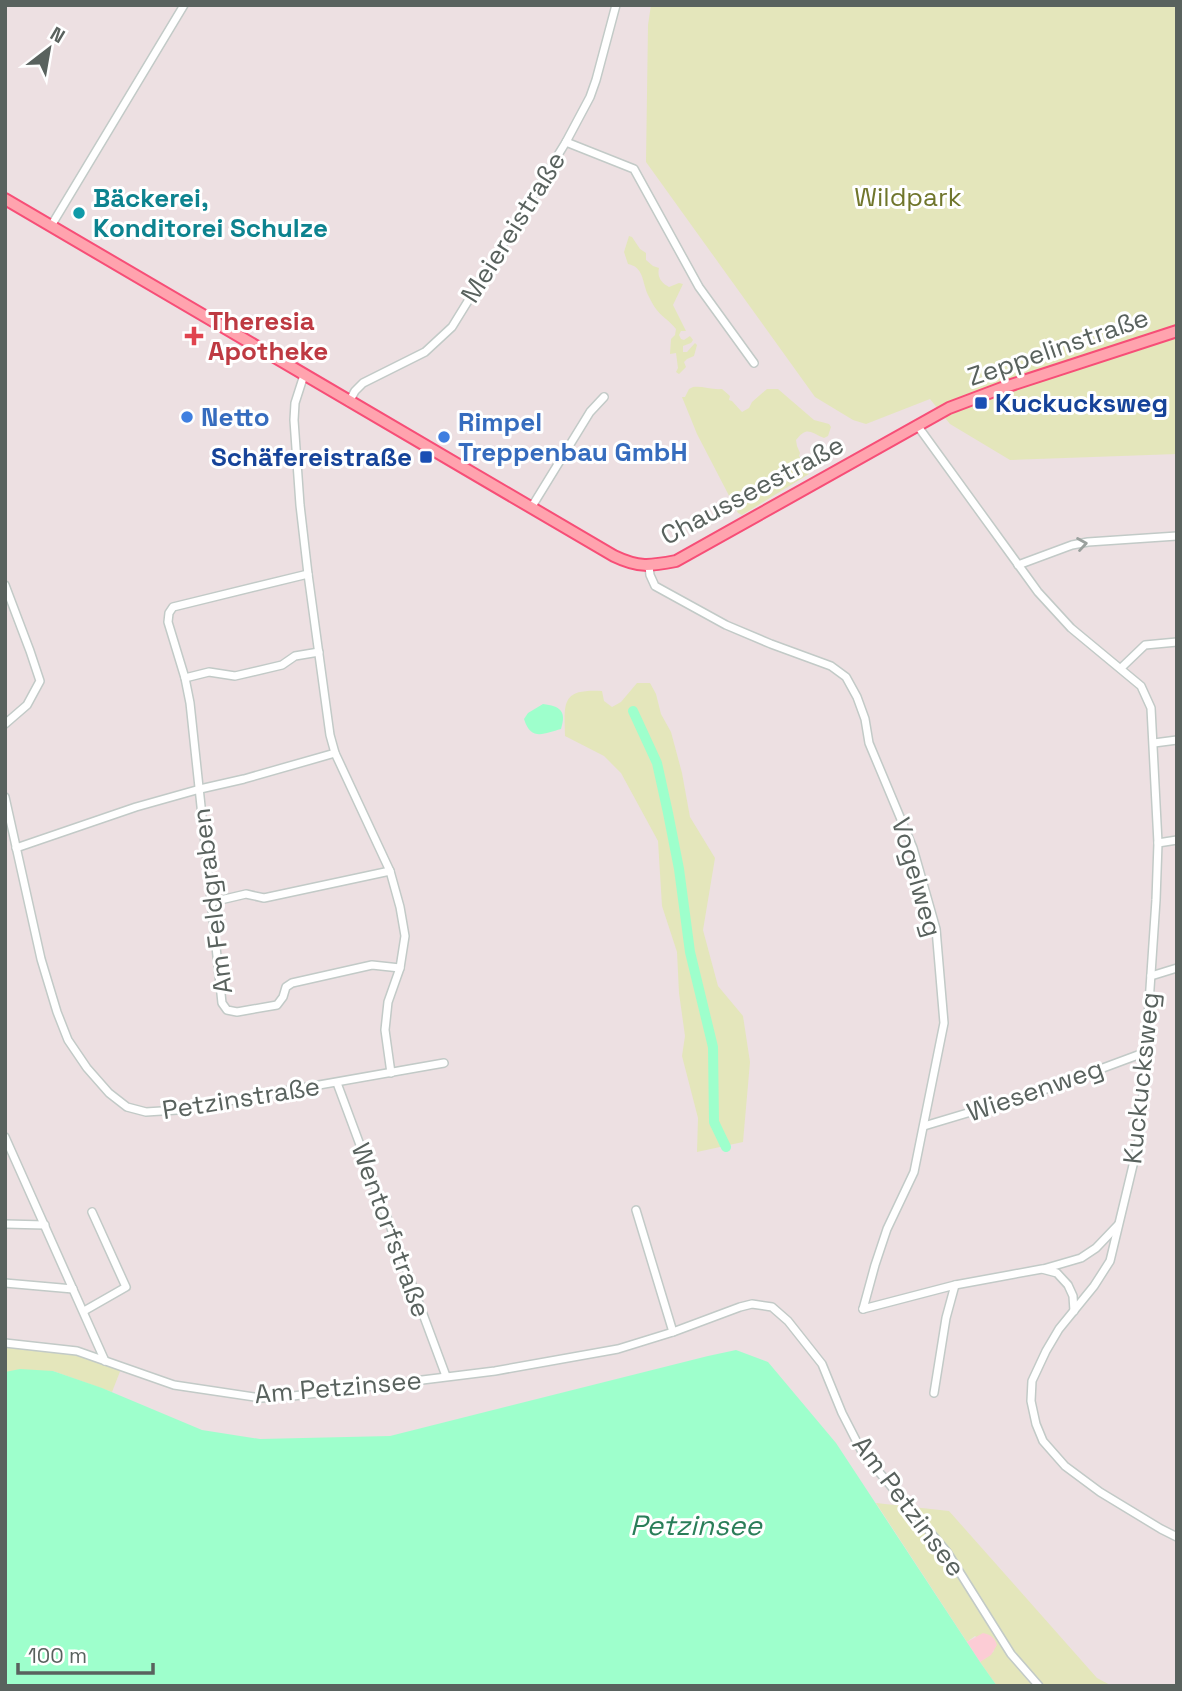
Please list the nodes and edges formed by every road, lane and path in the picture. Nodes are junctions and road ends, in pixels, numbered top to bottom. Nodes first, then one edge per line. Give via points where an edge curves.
1 (184, 5) edge
2 (616, 5) edge
3 (566, 142) junction
4 (5, 199) edge
5 (51, 226) junction
6 (1177, 331) edge
7 (754, 363) dead end
8 (304, 375) junction
9 (604, 397) dead end
10 (349, 402) junction
11 (917, 425) junction
12 (531, 508) junction
13 (1177, 536) edge
14 (1018, 565) junction
15 (649, 566) junction
16 (308, 574) junction
17 (5, 585) edge
18 (1177, 642) edge
19 (319, 652) junction
20 (1121, 668) junction
21 (185, 678) junction
22 (5, 724) edge
23 (1177, 740) edge
24 (1154, 743) junction
25 (335, 753) junction
26 (200, 789) junction
27 (5, 796) edge
28 (1177, 840) edge
29 (1158, 843) junction
30 (16, 848) junction
31 (390, 871) junction
32 (212, 902) junction
33 (400, 968) junction
34 (1177, 968) edge
35 (1151, 976) junction
36 (1146, 1052) junction
37 (444, 1063) dead end
38 (391, 1073) junction
39 (337, 1083) junction
40 (924, 1126) junction
41 (5, 1137) edge
42 (636, 1210) dead end
43 (92, 1212) dead end
44 (1120, 1222) junction
45 (5, 1224) edge
46 (45, 1225) junction
47 (1042, 1269) junction
48 (5, 1283) edge
49 (955, 1285) junction
50 (73, 1289) junction
51 (84, 1311) junction
52 (1074, 1311) junction
53 (673, 1332) junction
54 (5, 1343) edge
55 (105, 1361) junction
56 (446, 1376) junction
57 (934, 1393) dead end
58 (1177, 1537) edge
59 (1039, 1686) edge

1 - 5 street
2 - 3 street, Meiereistraße via 590,97
3 - 7 street via 634,169 699,287
3 - 10 street, Meiereistraße via 452,327 425,352 363,383
4 - 5 main road, Chausseestraße
5 - 8 main road, Chausseestraße
6 - 11 main road, Zeppelinstraße via 1002,388
8 - 10 main road, Chausseestraße
8 - 16 street via 293,420
9 - 12 street
10 - 12 main road, Chausseestraße
11 - 14 street, Kuckucksweg
11 - 15 main road, Chausseestraße via 677,561
12 - 15 main road, Chausseestraße via 614,556
14 -> 13 street via 1088,542
14 - 20 street, Kuckucksweg via 1071,628
15 - 40 street, Vogelweg via 654,586 726,625 831,666 846,677 858,697 869,743 913,848 936,929 944,1023
16 - 19 street
16 - 21 street, Am Feldgraben via 173,607 168,622
17 - 22 street via 40,681 27,705
18 - 20 street via 1145,645
19 - 21 street via 235,676 209,672
19 - 25 street
20 - 24 street, Kuckucksweg via 1141,686 1151,708
21 - 26 street, Am Feldgraben
23 - 24 street
24 - 29 street, Kuckucksweg
25 - 26 street
25 - 31 street
26 - 30 street
26 - 32 street, Am Feldgraben
27 - 30 street, Petzinstraße
28 - 29 street
29 - 35 street, Kuckucksweg
30 - 39 street, Petzinstraße via 40,959 68,1040 109,1093 127,1107 146,1112 177,1110
31 - 32 street via 264,898 246,894
31 - 33 street via 405,936
32 - 33 street, Am Feldgraben via 222,1003 227,1010 277,1005 292,983 372,965
33 - 38 street via 388,1002 385,1030
34 - 35 street, Kuckucksweg
35 - 36 street, Kuckucksweg
36 - 40 street, Wiesenweg via 1041,1091
36 - 44 street, Kuckucksweg via 1140,1136
37 - 38 street, Petzinstraße
38 - 39 street, Petzinstraße
39 - 56 street, Wentorfstraße
40 - 49 street, Vogelweg via 914,1172 887,1229 863,1309
41 - 46 street
42 - 53 street
43 - 51 street via 126,1287
44 - 47 street via 1081,1258
44 - 52 street, Kuckucksweg via 1110,1261
45 - 46 street
46 - 50 street
47 - 49 street
47 - 52 street via 1057,1273 1068,1285
48 - 50 street
49 - 57 street
50 - 51 street
51 - 55 street
52 - 58 street, Kuckucksweg via 1059,1329 1032,1381 1031,1401 1043,1441 1065,1466 1100,1492
53 - 56 street, Am Petzinsee via 618,1349
53 - 59 street, Am Petzinsee via 752,1304 781,1313 822,1364 862,1451 947,1552 1011,1654
54 - 55 street, Am Petzinsee via 77,1351
55 - 56 street, Am Petzinsee via 174,1385 261,1398

